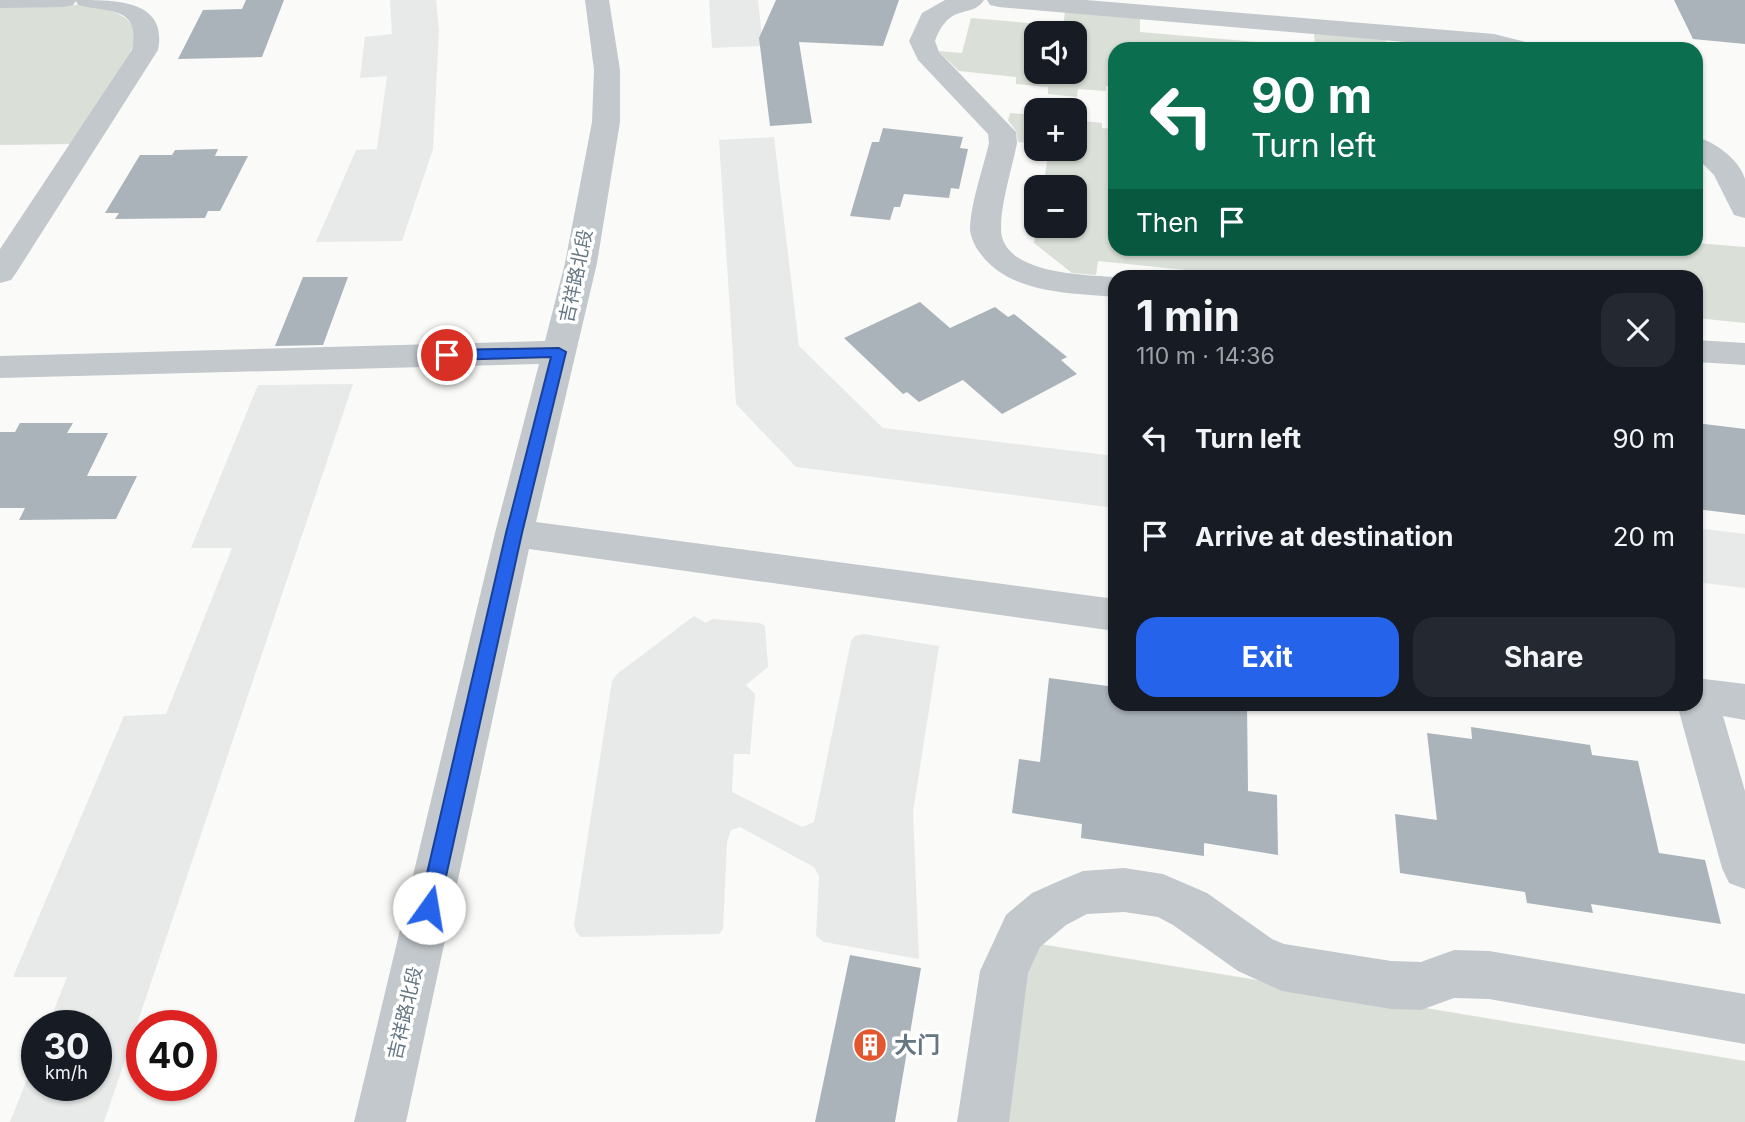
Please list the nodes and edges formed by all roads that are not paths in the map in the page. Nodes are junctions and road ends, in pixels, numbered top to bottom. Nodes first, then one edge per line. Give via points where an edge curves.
1 (64, 0) edge
2 (87, 0) edge
3 (597, 0) edge
4 (972, 0) edge
5 (999, 0) edge
6 (0, 1) edge
7 (1114, 5) edge
8 (1494, 42) edge
9 (1703, 150) edge
10 (1745, 209) edge
11 (10, 243) edge
12 (0, 273) edge
13 (1108, 287) edge
14 (1703, 351) edge
15 (559, 352) junction
16 (1745, 354) edge
17 (0, 367) edge
18 (514, 533) junction
19 (1108, 614) edge
20 (1703, 697) edge
21 (1745, 702) edge
22 (1700, 711) edge
23 (1745, 868) edge
24 (1745, 1019) edge
25 (380, 1122) edge
26 (983, 1122) edge

1 - 6 street
2 - 11 street via 131,10 143,20 148,30 145,50
3 - 15 street, 吉祥路北段 via 607,70 607,122
4 - 13 street via 947,7 931,18 923,46 1002,132 986,223 989,244 1001,259 1033,276
5 - 7 street
7 - 8 street
9 - 10 street via 1729,172
11 - 12 street
14 - 16 street
15 - 17 street
15 - 18 street, 吉祥路北段
18 - 19 street
18 - 25 street, 吉祥路北段
20 - 21 street
22 - 23 street
24 - 26 street via 1489,975 1454,974 1421,986 1391,985 1282,967 1255,955 1190,909 1163,896 1124,890 1083,893 1049,909 1023,931 1004,971

